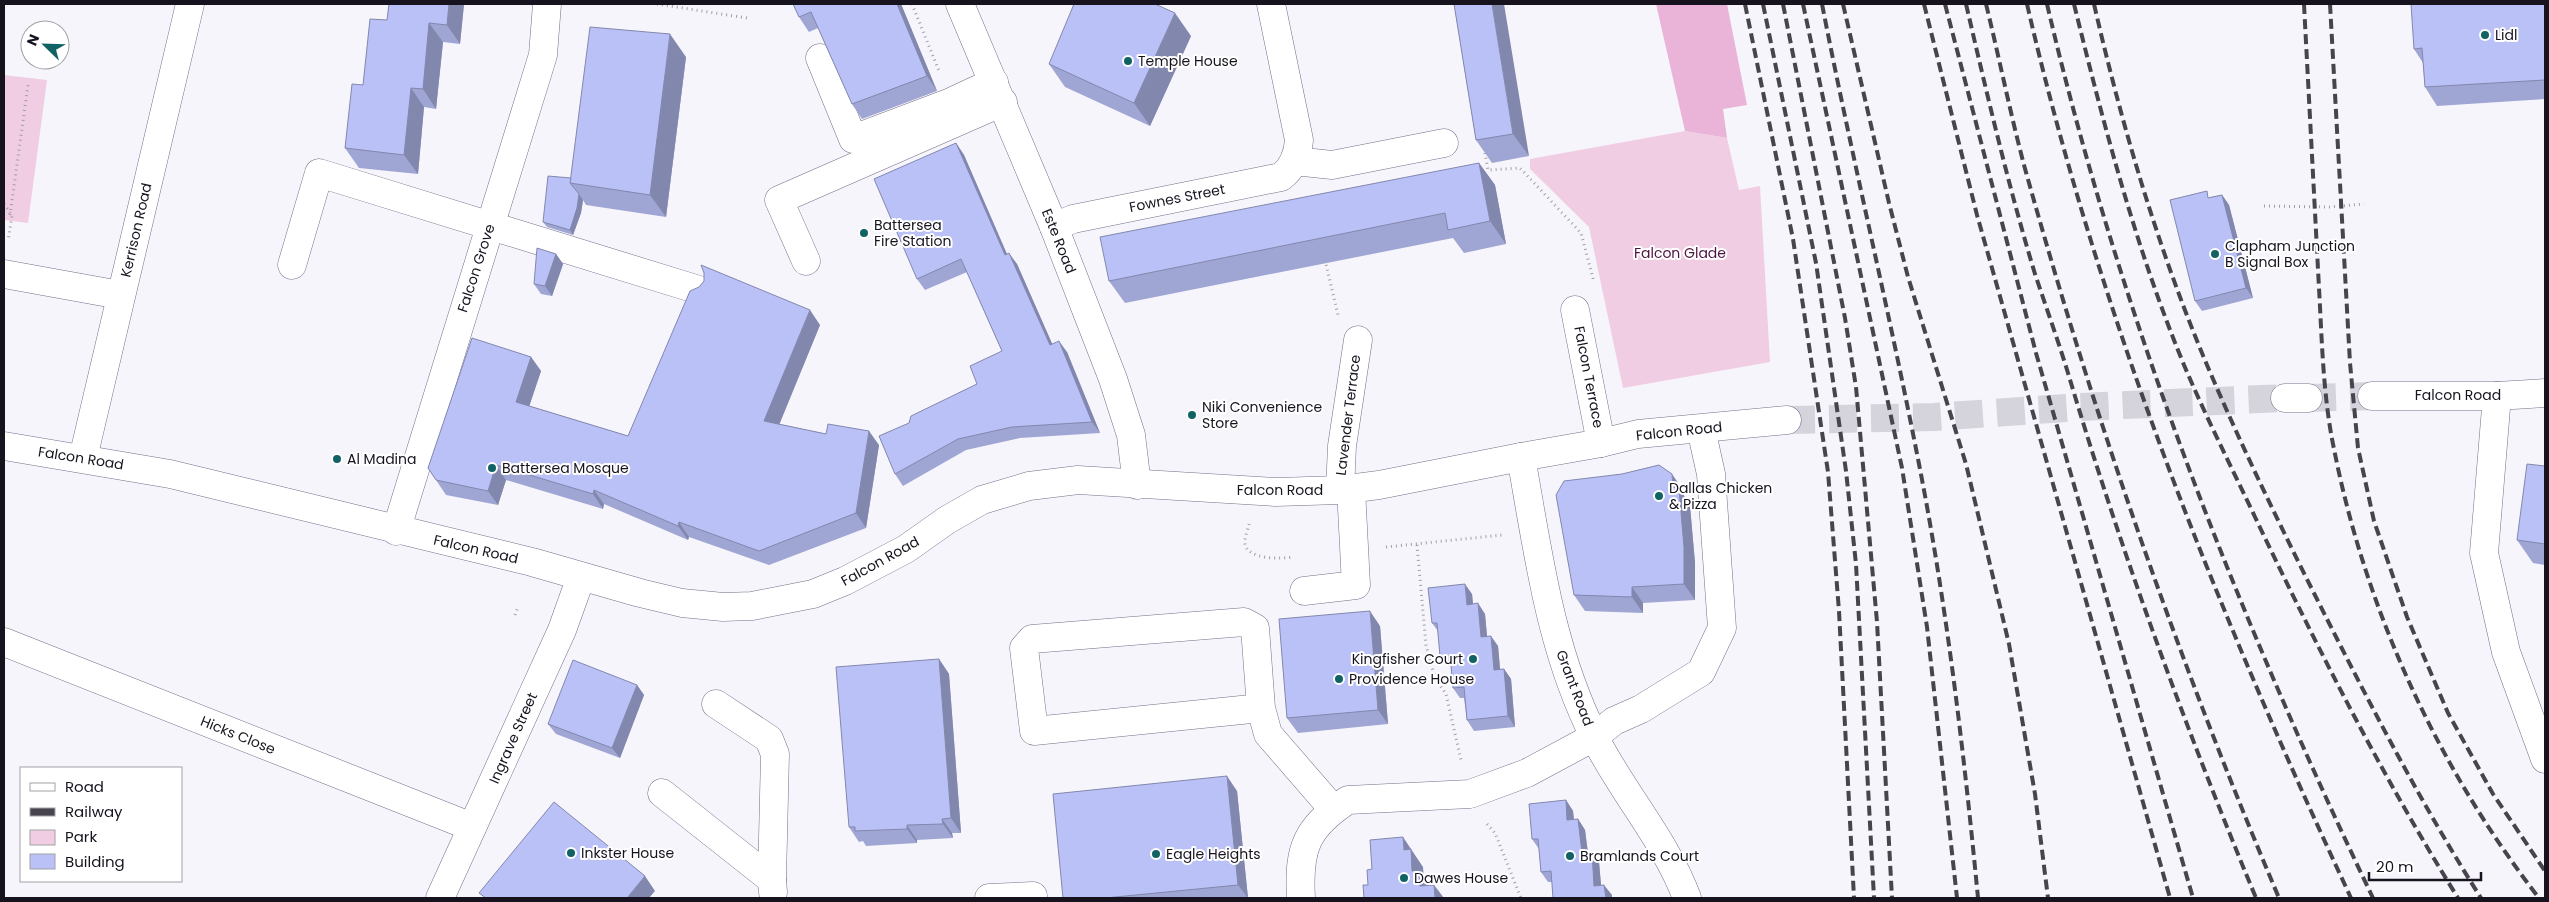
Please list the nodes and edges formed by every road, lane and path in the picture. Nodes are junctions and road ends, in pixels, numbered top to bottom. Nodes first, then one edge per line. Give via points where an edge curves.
1 (190, 4) edge
2 (547, 4) edge
3 (656, 4) edge
4 (912, 4) edge
5 (960, 4) edge
6 (1272, 4) edge
7 (747, 18) dead end
8 (820, 58) edge
9 (28, 85) dead end
10 (998, 92) junction
11 (951, 102) junction
12 (1483, 140) edge
13 (1444, 143) dead end
14 (1294, 161) junction
15 (1488, 170) junction
16 (1489, 175) edge
17 (4, 204) edge
18 (2364, 204) dead end
19 (2264, 206) dead end
20 (10, 214) junction
21 (491, 224) junction
22 (1054, 227) junction
23 (8, 244) dead end
24 (1322, 251) edge
25 (806, 260) dead end
26 (292, 265) dead end
27 (4, 274) edge
28 (698, 290) edge
29 (120, 295) junction
30 (1575, 310) joint
31 (1358, 340) joint
32 (2545, 393) edge
33 (2372, 396) tunnel mouth
34 (2497, 396) junction
35 (1787, 420) tunnel mouth
36 (1701, 429) junction
37 (1601, 443) junction
38 (4, 446) edge
39 (1521, 456) junction
40 (83, 458) junction
41 (1137, 485) junction
42 (1346, 489) junction
43 (1251, 518) dead end
44 (396, 531) junction
45 (1245, 538) dead end
46 (1536, 543) junction
47 (582, 577) junction
48 (1304, 591) dead end
49 (518, 607) dead end
50 (515, 615) dead end
51 (4, 642) edge
52 (716, 704) dead end
53 (1261, 708) junction
54 (1594, 737) junction
55 (2545, 759) edge
56 (1461, 761) dead end
57 (662, 793) dead end
58 (1333, 809) junction
59 (1482, 819) dead end
60 (472, 827) junction
61 (773, 889) edge
62 (1033, 896) dead end
63 (440, 898) edge
64 (989, 898) edge
65 (1301, 898) edge
66 (1521, 898) edge
67 (1687, 898) edge

1 - 29 street, Kerrison Road
2 - 21 street, Falcon Grove via 543,55
3 - 7 path
4 - 11 path
5 - 10 street, Este Road
6 - 14 street via 1298,140
8 - 11 street via 853,138
9 - 20 path
10 - 11 street
10 - 22 street, Este Road
10 - 25 street via 780,200
12 - 15 path
13 - 14 street via 1332,165
14 - 22 street, Fownes Street via 1282,177 1088,216
15 - 16 path
15 - 30 path via 1520,168 1581,233 1599,302
17 - 20 path
18 - 19 path
20 - 23 path
21 - 26 street via 319,173
21 - 28 street
21 - 44 street, Falcon Grove
22 - 41 street, Este Road via 1131,435
24 - 31 path via 1340,323
27 - 29 street
29 - 40 street, Kerrison Road
30 - 37 street, Falcon Terrace
31 - 42 street, Lavender Terrace via 1342,446
32 - 34 street, Falcon Road
33 - 34 street, Falcon Road
34 - 55 street via 2484,554 2506,652
35 - 36 street, Falcon Road
36 - 37 street, Falcon Road via 1638,434
36 - 54 street via 1711,474 1722,628 1701,672 1641,709 1614,721
37 - 39 street, Falcon Road
38 - 40 street, Falcon Road
39 - 42 street, Falcon Road
39 - 46 street, Grant Road
40 - 44 street, Falcon Road via 170,474
41 - 42 street, Falcon Road via 1276,492
41 - 47 street, Falcon Road via 1078,480 1010,490 982,500 906,549 845,581 813,594 777,602 723,607 682,603
42 - 48 street, Lavender Terrace via 1356,585
43 - 45 path
44 - 47 street, Falcon Road via 532,562
46 - 54 street, Grant Road via 1554,633 1572,687
46 - 56 path via 1498,534 1417,545 1426,645 1435,678 1446,694
47 - 60 street, Ingrave Street via 562,630
49 - 50 path
51 - 60 street, Hicks Close
52 - 61 street via 769,739 775,754
53 - 53 street via 1255,628 1244,622 1032,638 1024,648 1034,731
53 - 58 street via 1268,734
54 - 58 street via 1528,773 1470,794 1348,800
54 - 67 street, Grant Road via 1648,825
57 - 61 street
58 - 65 street via 1310,832 1300,871
59 - 66 path via 1495,833
60 - 63 street, Ingrave Street
62 - 64 street

